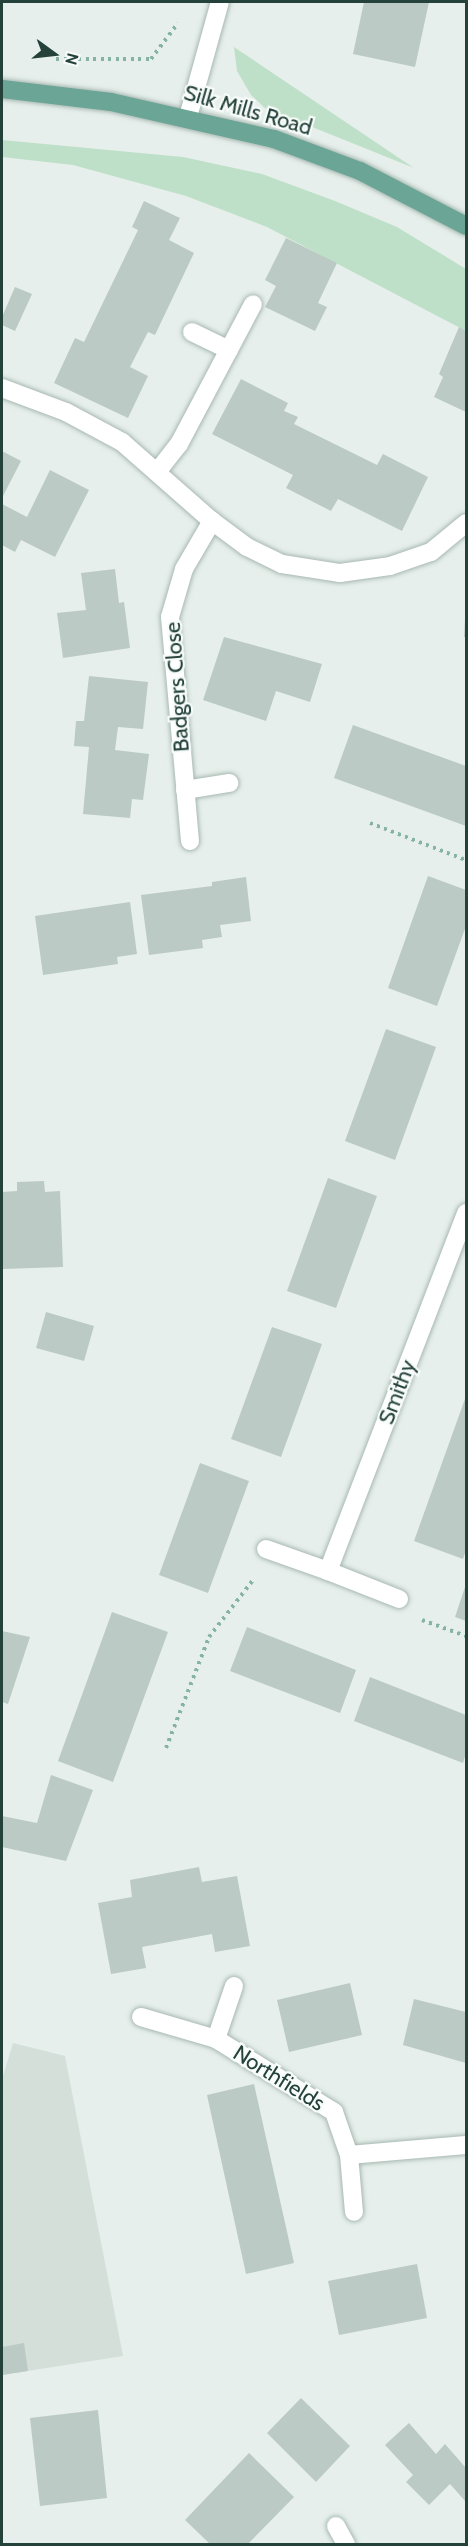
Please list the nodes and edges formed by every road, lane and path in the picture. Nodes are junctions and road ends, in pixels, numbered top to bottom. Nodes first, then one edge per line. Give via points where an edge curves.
1 (220, 2) edge
2 (185, 14) dead end
3 (45, 59) dead end
4 (2, 89) edge
5 (188, 117) junction
6 (466, 226) edge
7 (253, 304) dead end
8 (192, 332) dead end
9 (229, 350) junction
10 (2, 388) edge
11 (157, 472) junction
12 (212, 521) junction
13 (466, 523) edge
14 (229, 783) dead end
15 (185, 790) junction
16 (370, 823) dead end
17 (190, 841) dead end
18 (466, 860) edge
19 (466, 1213) edge
20 (266, 1549) joint
21 (328, 1571) junction
22 (399, 1599) joint
23 (466, 1636) edge
24 (166, 1748) dead end
25 (234, 1986) dead end
26 (141, 2017) dead end
27 (216, 2039) junction
28 (466, 2145) edge
29 (349, 2155) junction
30 (354, 2212) dead end
31 (336, 2526) dead end
32 (346, 2544) edge

1 - 5 street
2 - 3 path via 151,59
4 - 5 main road, Silk Mills Road via 111,102
5 - 6 main road, Silk Mills Road via 274,139 360,171
7 - 9 street
8 - 9 street
9 - 11 street via 179,444
10 - 11 street via 66,412 122,442
11 - 12 street
12 - 13 street via 247,547 282,564 340,573 390,566 431,552
12 - 15 street, Badgers Close via 184,569 171,617
14 - 15 street
15 - 17 street, Badgers Close
16 - 18 path
19 - 21 street, Smithy
20 - 21 street
20 - 24 path via 260,1569 209,1637
21 - 22 street
22 - 23 path via 402,1612
25 - 27 street, Northfields
26 - 27 street, Northfields
27 - 29 street, Northfields via 334,2112
28 - 29 street
29 - 30 street, Northfields
31 - 32 street

